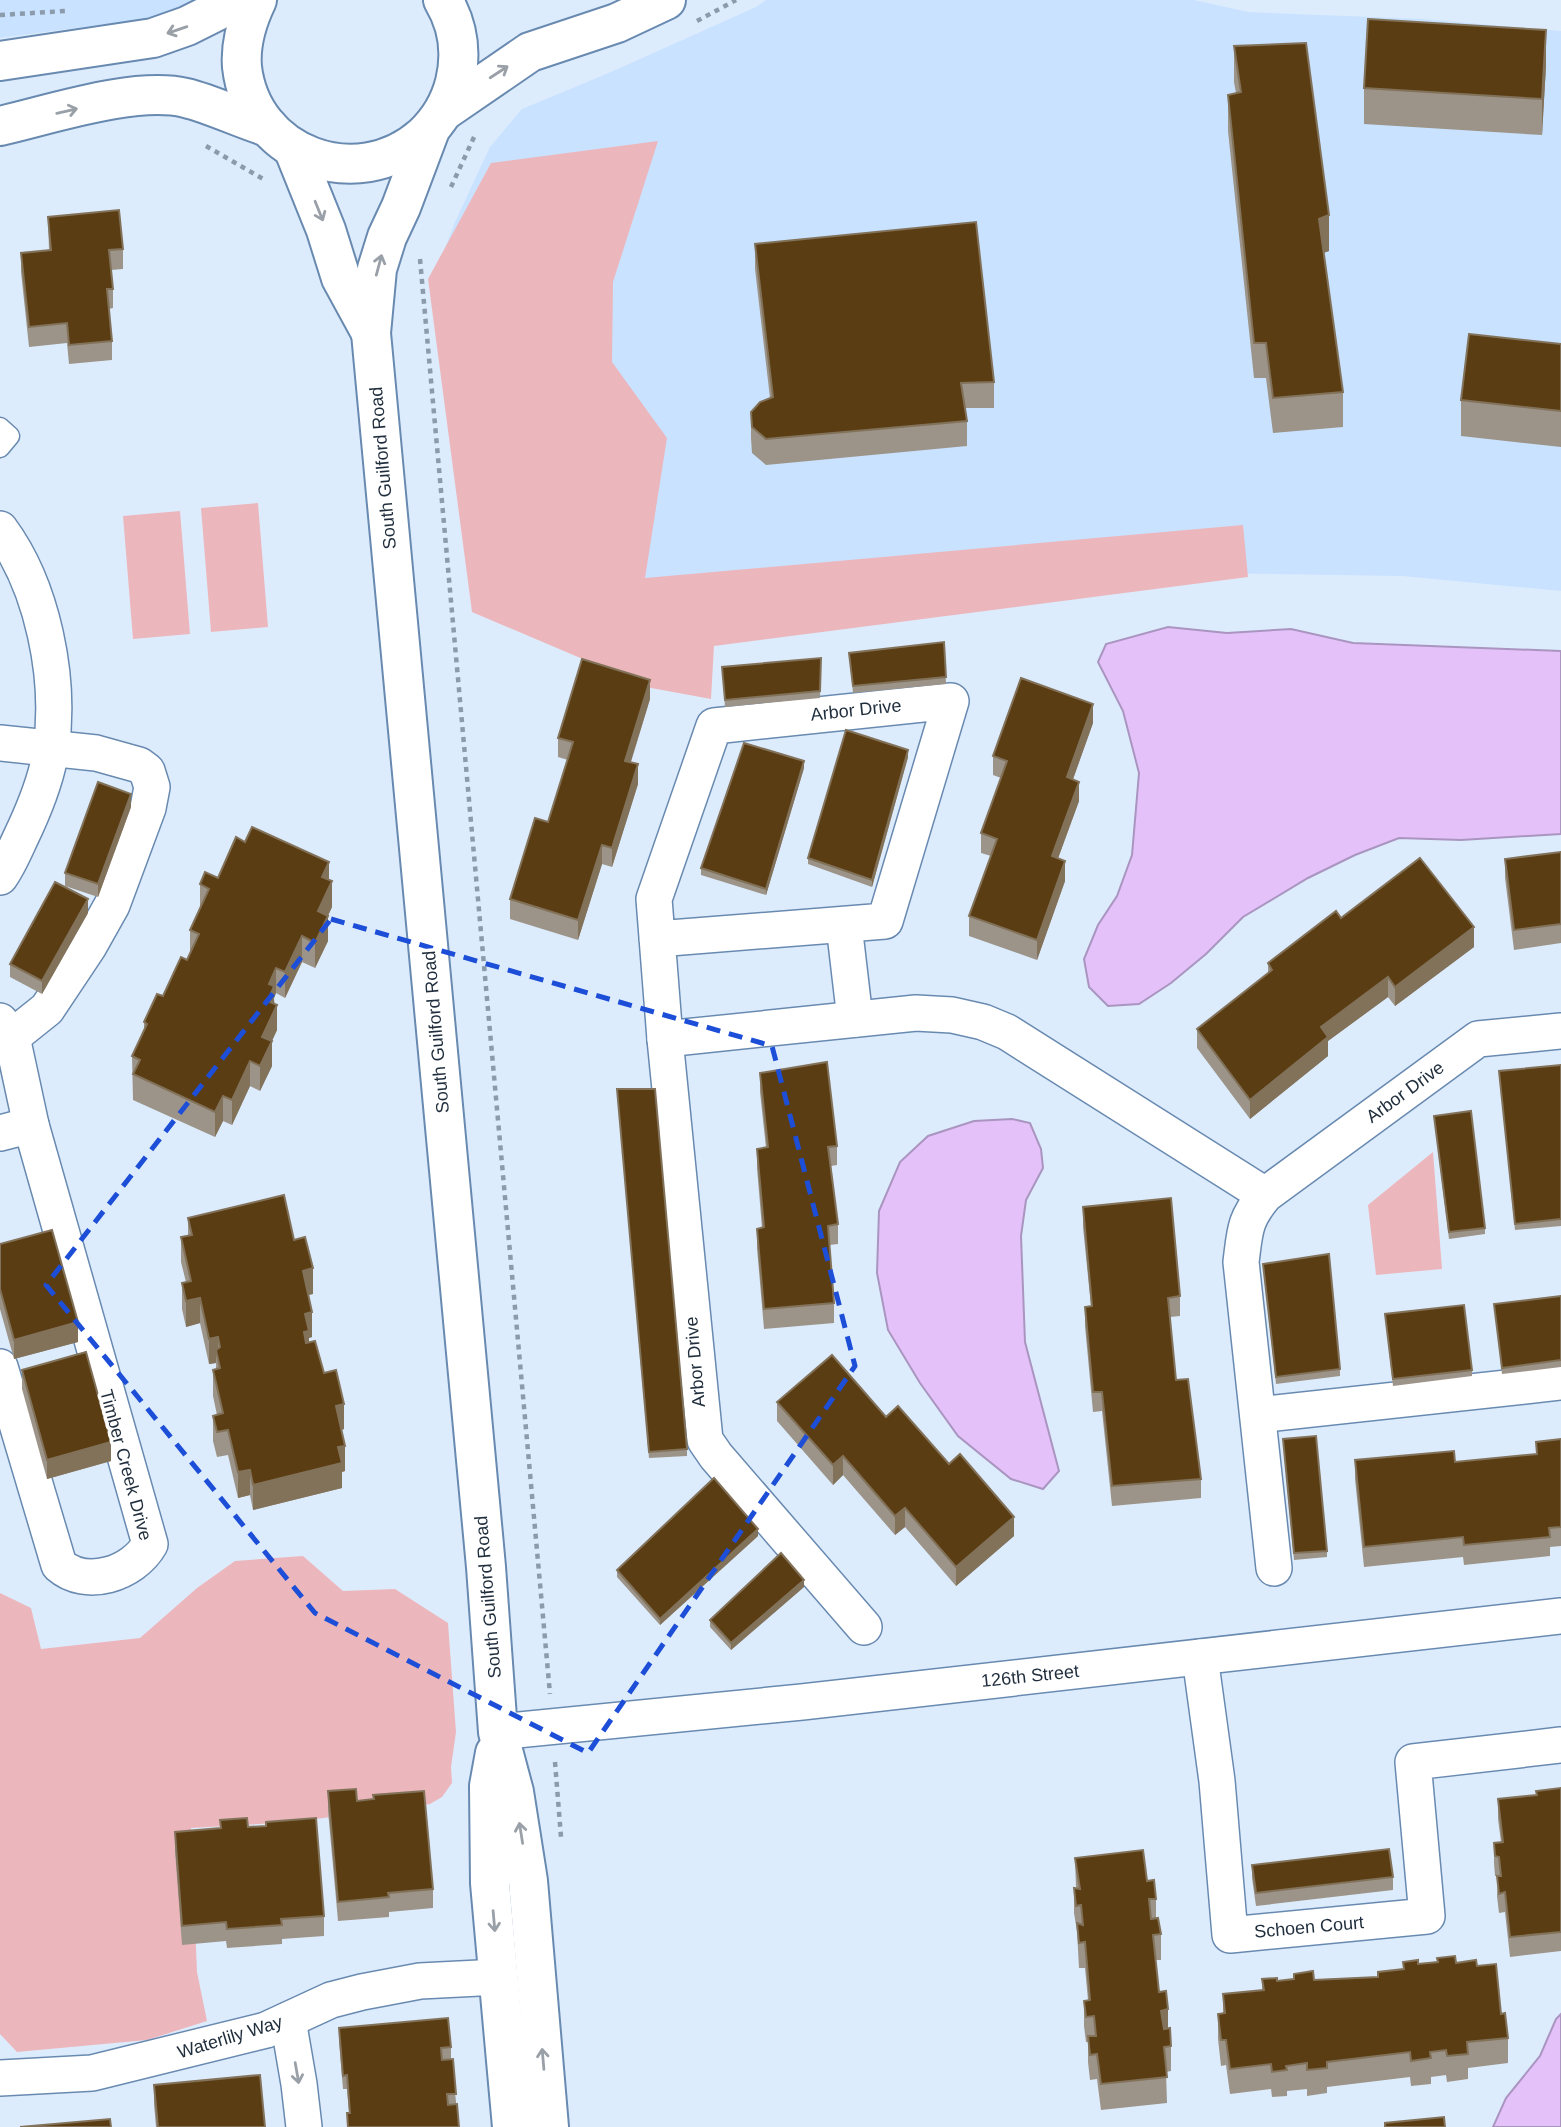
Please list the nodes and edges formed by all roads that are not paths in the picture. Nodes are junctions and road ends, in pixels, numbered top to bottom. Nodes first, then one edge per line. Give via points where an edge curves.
1 (239, 0) edge
2 (257, 0) edge
3 (443, 0) edge
4 (666, 0) edge
5 (0, 61) edge
6 (437, 120) junction
7 (0, 126) edge
8 (281, 137) junction
9 (371, 333) junction
10 (0, 427) edge
11 (0, 448) edge
12 (0, 529) edge
13 (0, 743) edge
14 (51, 749) junction
15 (0, 877) edge
16 (844, 925) junction
17 (657, 939) junction
18 (855, 1019) junction
19 (6, 1029) edge
20 (1561, 1031) edge
21 (665, 1039) junction
22 (15, 1129) edge
23 (1265, 1195) junction
24 (0, 1367) edge
25 (1561, 1382) edge
26 (1258, 1415) junction
27 (1275, 1568) dead end
28 (1561, 1616) edge
29 (864, 1626) dead end
30 (1200, 1657) junction
31 (498, 1732) junction
32 (1561, 1745) edge
33 (517, 1976) junction
34 (288, 2020) junction
35 (0, 2078) edge
36 (304, 2127) edge
37 (512, 2127) edge
38 (549, 2127) edge

1 -> 5 main road via 153,38
2 - 8 main road, South Guilford Road via 242,43 246,88 255,108
3 - 6 main road, South Guilford Road via 459,51 453,92
6 -> 4 main road via 530,52 617,23
6 - 8 main road via 405,149 354,164 312,157
9 -> 6 main road, South Guilford Road via 377,270
7 -> 8 main road via 152,94 186,99
8 -> 9 main road, South Guilford Road via 326,230 341,278
9 - 31 main road, South Guilford Road
10 - 11 lane via 10,436
12 - 14 street via 32,589 48,641
13 - 14 street, Timber Creek Drive
14 - 15 street via 33,811
14 - 19 street, Timber Creek Drive via 139,765 147,771 152,787 112,905 89,946 47,1009
16 - 17 street, Arbor Drive
16 - 17 street, Arbor Drive via 885,921 951,701 713,726 654,899
16 - 18 street
17 - 21 street, Arbor Drive
18 - 21 street
18 - 23 street via 952,1015 995,1027 1037,1049
19 - 22 street, Timber Creek Drive
20 - 23 street, Arbor Drive via 1478,1039
21 - 29 street, Arbor Drive via 705,1440
22 - 24 street, Timber Creek Drive via 150,1544 136,1564 80,1577 59,1564
23 - 26 street, Arbor Drive via 1251,1212 1241,1262
25 - 26 street
26 - 27 street, Arbor Drive
28 - 30 street, 126th Street
30 - 31 street, 126th Street
30 - 32 street, Schoen Court via 1217,1781 1230,1935 1427,1916 1413,1762
31 - 33 main road, South Guilford Road via 489,1786 490,1883
33 - 34 street, Waterlily Way via 420,1982 362,1992
33 - 37 main road, South Guilford Road
38 -> 33 main road, South Guilford Road
34 - 35 street, Waterlily Way via 167,2057 92,2073
34 -> 36 street

